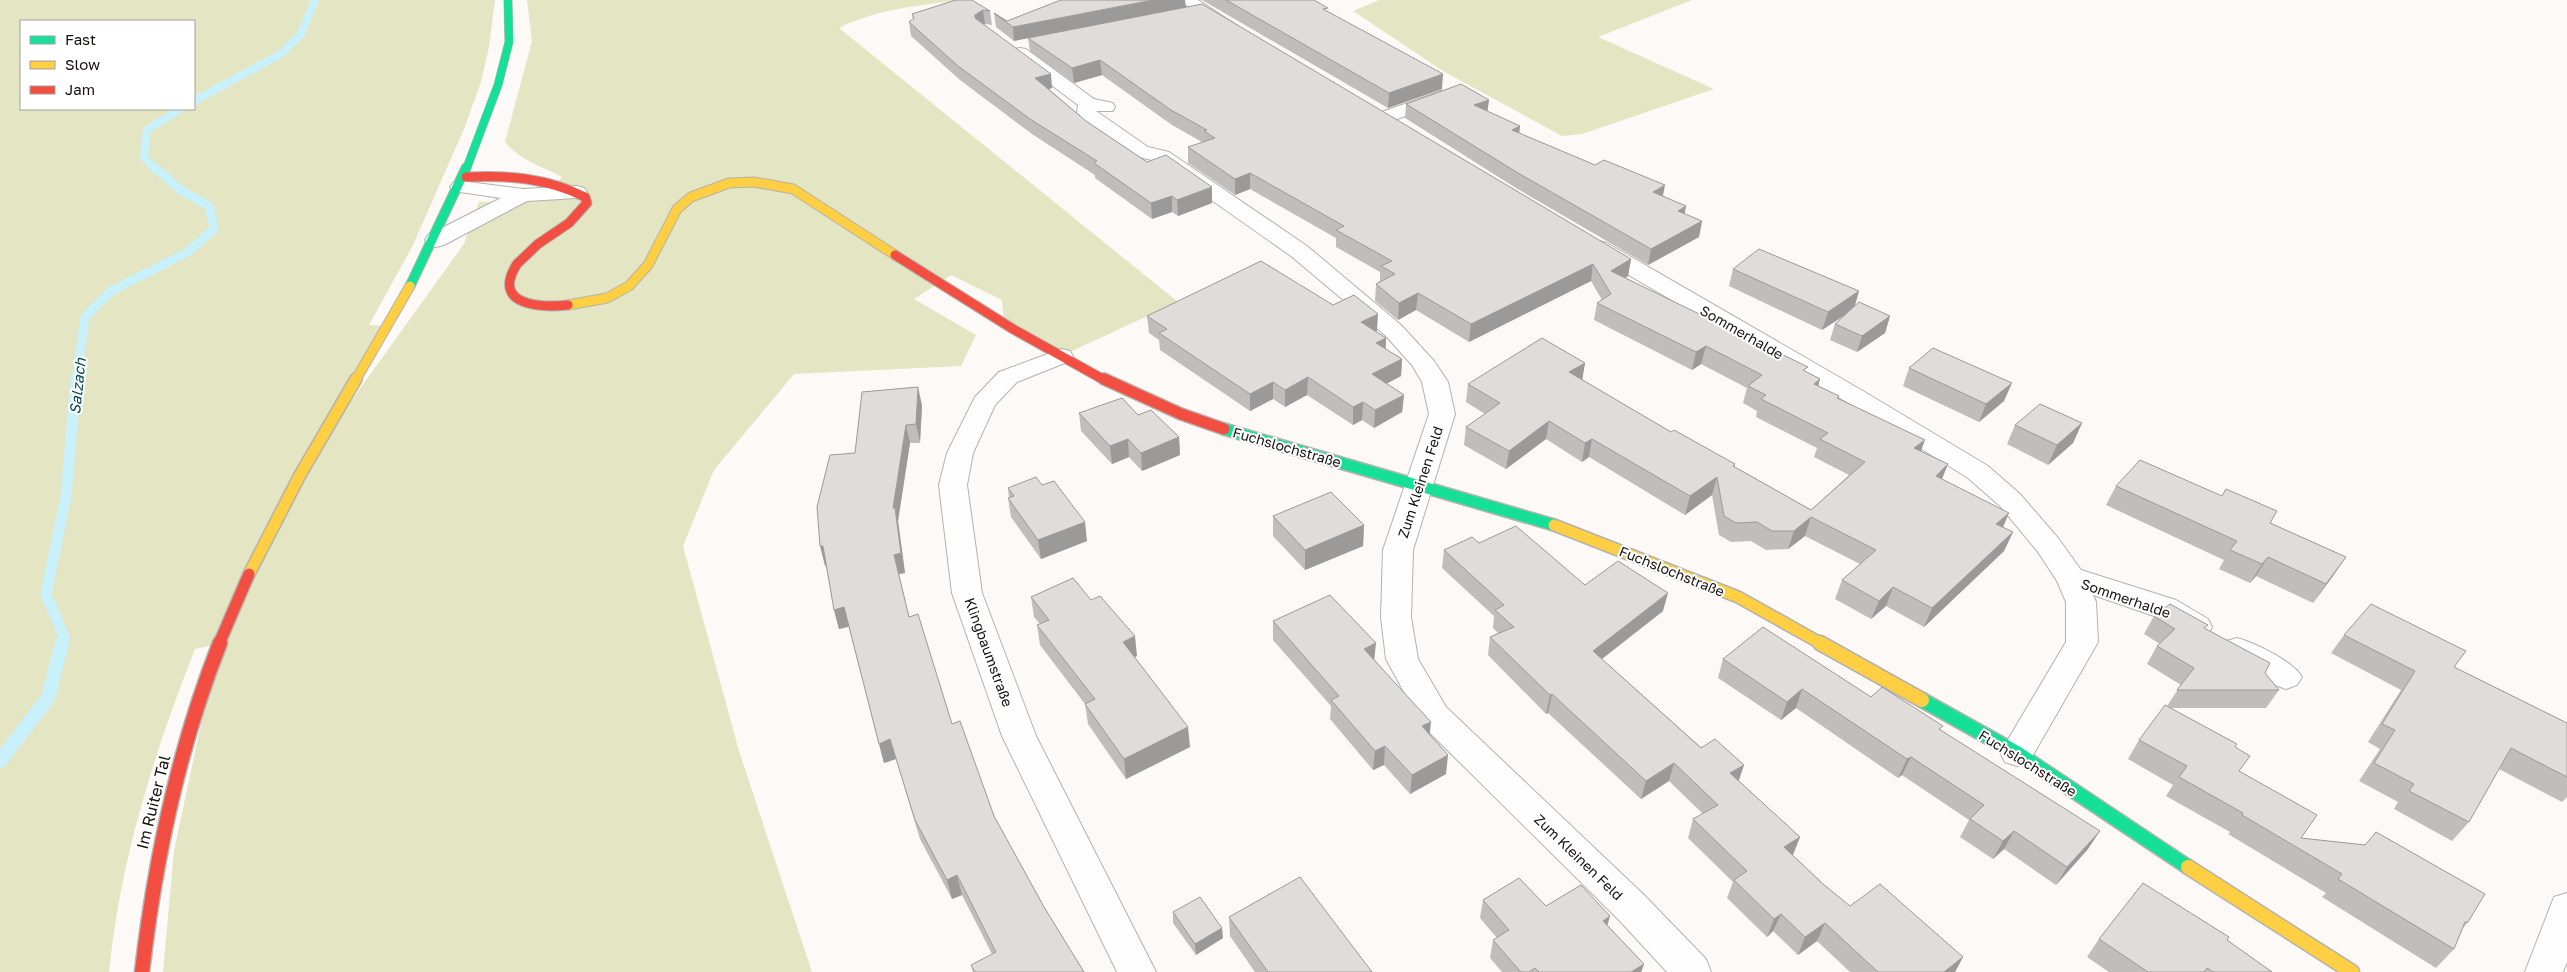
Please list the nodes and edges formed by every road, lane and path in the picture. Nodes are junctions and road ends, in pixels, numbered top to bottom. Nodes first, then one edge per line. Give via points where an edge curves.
1 (508, 0) edge
2 (1186, 7) edge
3 (1244, 34) edge
4 (1032, 44) edge
5 (1453, 93) edge
6 (1369, 107) edge
7 (1386, 116) junction
8 (1402, 127) edge
9 (463, 182) junction
10 (577, 192) junction
11 (523, 195) junction
12 (1576, 234) edge
13 (436, 240) junction
14 (1061, 356) junction
15 (1418, 485) junction
16 (2071, 579) junction
17 (2286, 677) dead end
18 (2017, 753) junction
19 (2567, 910) edge
20 (142, 972) edge
21 (1137, 972) edge
22 (1692, 972) edge
23 (2352, 972) edge
24 (2544, 972) edge

1 - 9 street, Im Ruiter Tal via 509,42 500,80
2 - 3 street via 1203,11
4 - 15 street, Zum Kleinen Feld via 1009,46 1088,103 1086,113 1142,152 1162,156 1299,251 1394,330 1422,361 1435,382 1442,414
5 - 7 street
6 - 7 street
7 - 8 street
9 - 10 street via 530,175 557,182
9 - 11 street
9 - 13 street, Im Ruiter Tal
10 - 11 street
10 - 14 street, Fuchslochstraße via 585,197 585,208 518,262 510,274 508,289 516,300 559,307 609,296 628,287 642,274 666,223 690,198 736,181 769,182 793,189 938,285
11 - 13 street
12 - 16 street, Sommerhalde via 1978,472 2010,500 2048,545
13 - 20 street, Im Ruiter Tal via 273,525 218,644 184,744 158,840
14 - 15 street, Fuchslochstraße via 1194,420
14 - 21 street, Klingbaumstraße via 1008,377 984,402 960,453 953,485 967,593 1019,736
15 - 18 street, Fuchslochstraße via 1552,524 1738,597
15 - 22 street, Zum Kleinen Feld via 1398,550 1396,617 1406,668 1434,716 1631,907
16 - 17 street, Sommerhalde via 2165,608
16 - 18 street, Sommerhalde via 2081,602 2082,642
18 - 23 street, Fuchslochstraße
19 - 24 street

